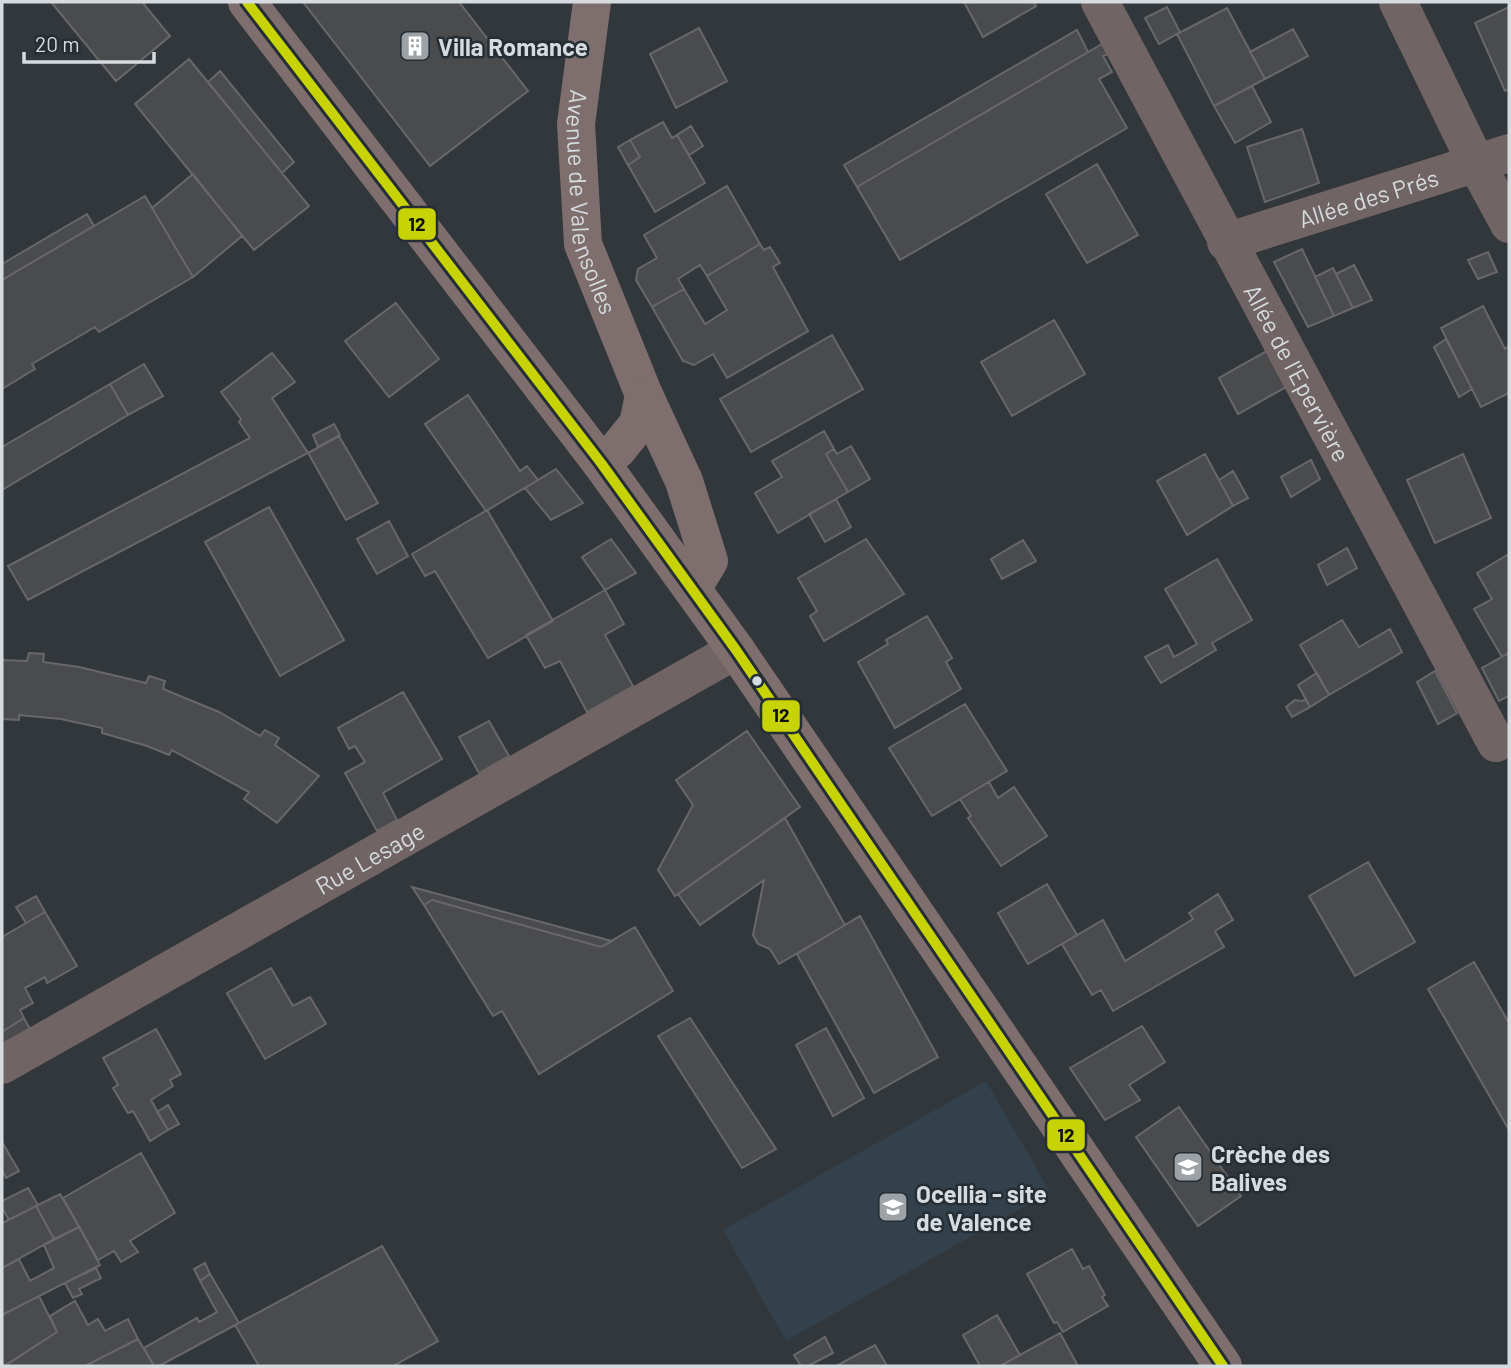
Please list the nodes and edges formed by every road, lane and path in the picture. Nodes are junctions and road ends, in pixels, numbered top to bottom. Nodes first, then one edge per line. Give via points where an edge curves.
1 (247, 2) edge
2 (592, 2) edge
3 (1100, 2) edge
4 (1398, 2) edge
5 (1492, 158) edge
6 (1509, 224) edge
7 (1226, 242) junction
8 (644, 396) junction
9 (601, 463) junction
10 (692, 589) junction
11 (736, 650) junction
12 (1496, 744) dead end
13 (2, 1065) edge
14 (1223, 1366) edge

1 - 9 street
2 - 8 street, Avenue de Valensolles via 576,124 583,244
3 - 7 street, Allée de l'Epervière
4 - 5 street
5 - 6 street
5 - 7 street, Allée des Prés
7 - 12 street, Allée de l'Epervière
8 - 9 street via 638,424
8 - 10 street, Avenue de Valensolles via 684,481 709,561
9 - 10 street
10 - 11 street
11 - 13 street, Rue Lesage
11 - 14 street

